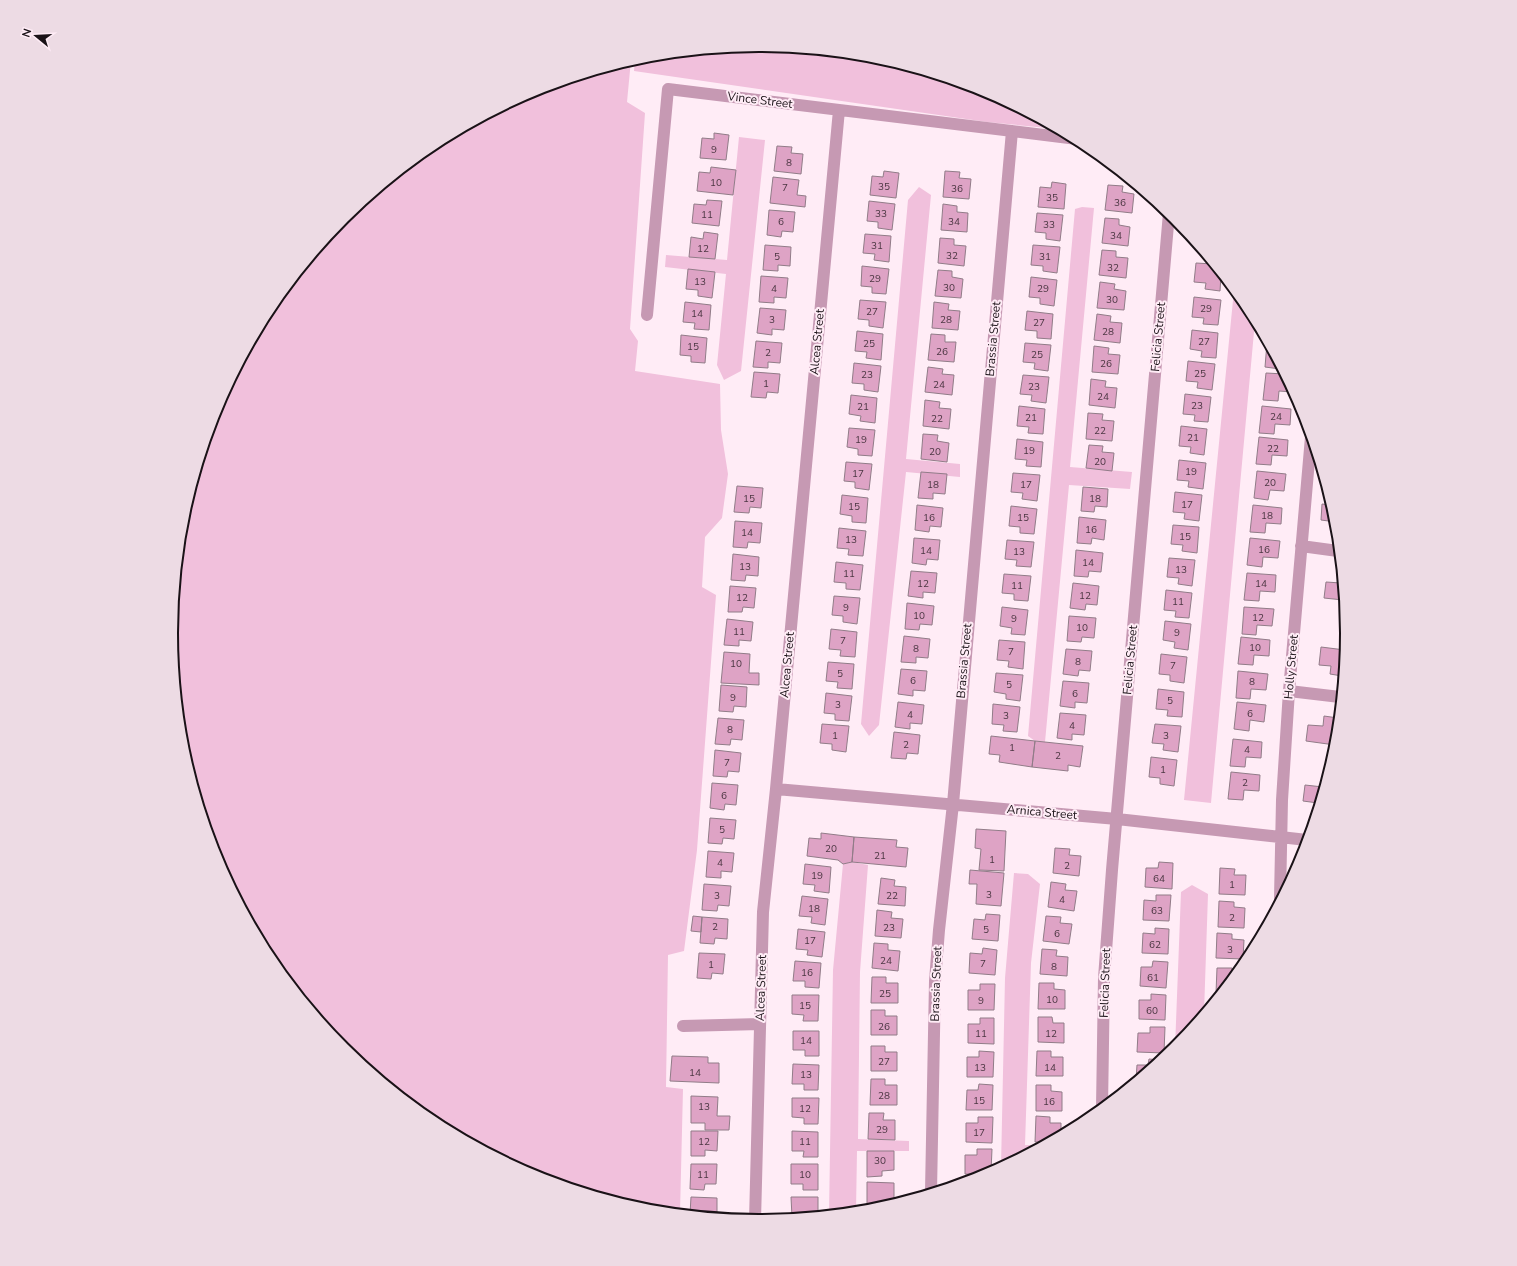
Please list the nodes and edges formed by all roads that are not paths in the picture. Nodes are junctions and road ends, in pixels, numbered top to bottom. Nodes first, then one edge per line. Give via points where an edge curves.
1 (839, 110) junction
2 (1012, 132) junction
3 (1062, 138) edge
4 (1168, 221) edge
5 (647, 315) dead end
6 (1310, 449) edge
7 (1301, 546) junction
8 (1334, 550) edge
9 (1288, 691) junction
10 (1336, 697) edge
11 (776, 789) junction
12 (953, 804) junction
13 (1117, 819) junction
14 (1281, 838) junction
15 (1301, 840) edge
16 (1280, 890) edge
17 (760, 1024) junction
18 (683, 1026) dead end
19 (1102, 1101) edge
20 (931, 1187) edge
21 (755, 1214) edge

1 - 2 street, Vince Street
1 - 5 street, Vince Street via 668,89
1 - 11 street, Alcea Street
2 - 3 street, Vince Street
2 - 12 street, Brassia Street
4 - 13 street, Felicia Street
6 - 7 street, Holly Street
7 - 8 street
7 - 9 street, Holly Street
9 - 10 street
9 - 14 street, Holly Street
11 - 12 street, Arnica Street
11 - 17 street, Alcea Street via 763,912
12 - 13 street, Arnica Street
12 - 20 street, Brassia Street via 935,981
13 - 14 street, Arnica Street
13 - 19 street, Felicia Street via 1104,978
14 - 15 street, Arnica Street
14 - 16 street, Holly Street
17 - 18 street
17 - 21 street, Alcea Street

